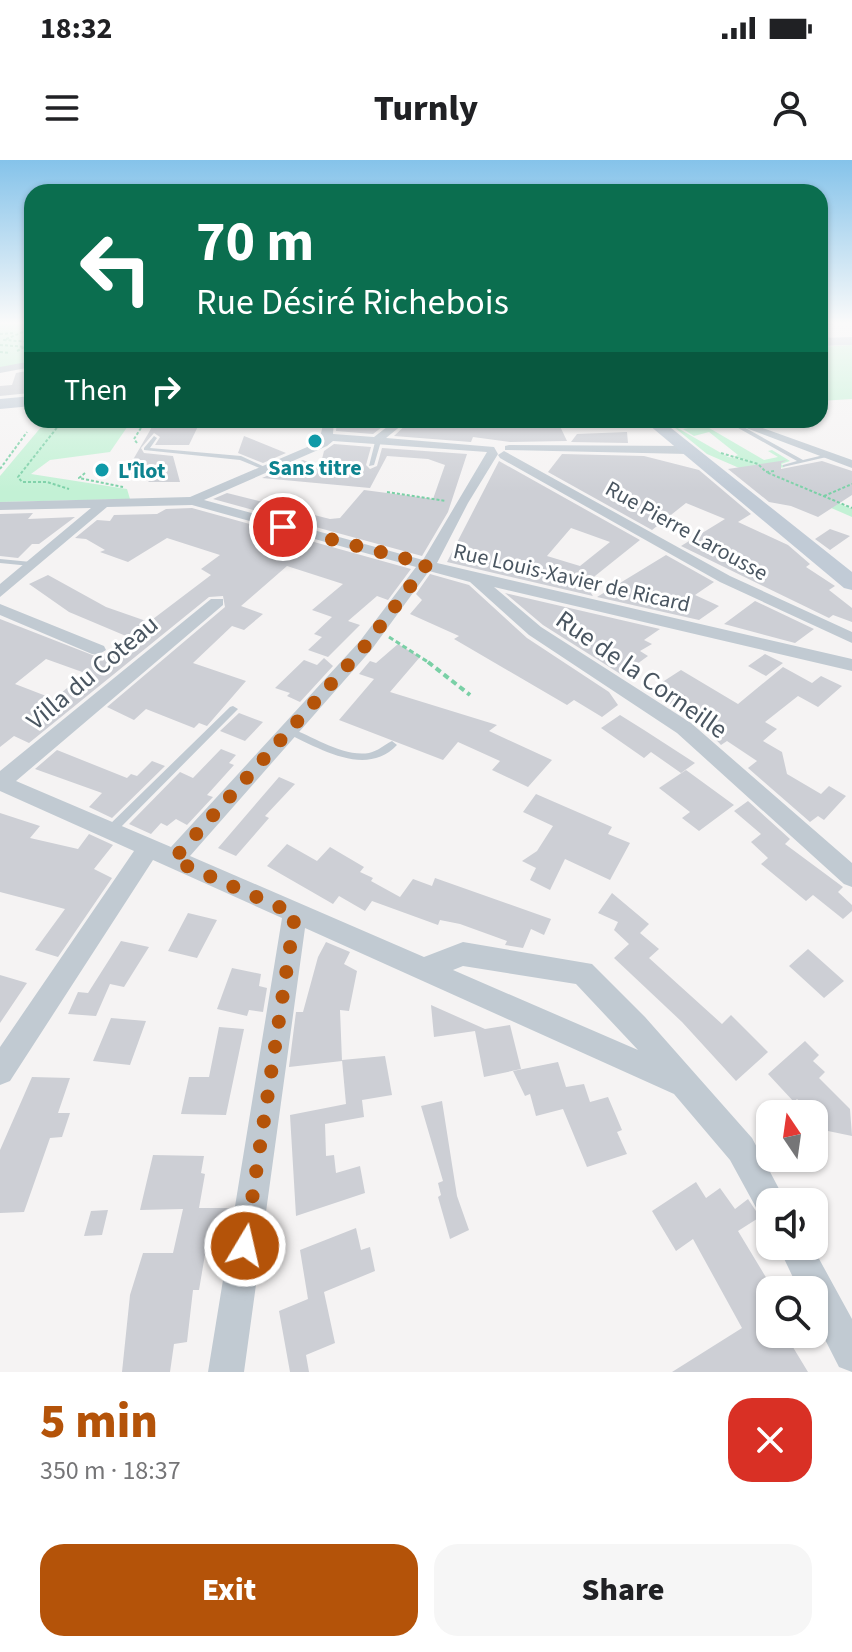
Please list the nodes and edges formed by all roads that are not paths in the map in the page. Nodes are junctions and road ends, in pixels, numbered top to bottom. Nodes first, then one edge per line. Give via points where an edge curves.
1 (24, 402) edge
2 (0, 404) edge
3 (328, 428) edge
4 (392, 428) edge
5 (661, 428) edge
6 (742, 428) edge
7 (750, 428) edge
8 (327, 437) junction
9 (154, 438) dead end
10 (379, 438) junction
11 (688, 450) junction
12 (499, 452) junction
13 (828, 456) junction
14 (802, 462) junction
15 (852, 464) edge
16 (371, 465) dead end
17 (785, 466) road end
18 (264, 468) junction
19 (192, 501) junction
20 (109, 505) junction
21 (0, 506) edge
22 (0, 561) edge
23 (31, 564) junction
24 (427, 564) junction
25 (473, 578) junction
26 (852, 583) edge
27 (0, 592) edge
28 (217, 602) dead end
29 (0, 609) edge
30 (852, 638) edge
31 (98, 650) dead end
32 (852, 665) edge
33 (233, 709) dead end
34 (289, 731) junction
35 (392, 745) dead end
36 (0, 782) edge
37 (110, 831) junction
38 (148, 849) junction
39 (173, 860) junction
40 (852, 877) edge
41 (295, 914) junction
42 (422, 970) junction
43 (0, 1071) edge
44 (684, 1084) junction
45 (762, 1188) edge
46 (802, 1260) edge
47 (852, 1354) edge
48 (226, 1372) edge

1 - 2 street
3 - 8 street
4 - 10 street
5 - 11 street
6 - 14 lane
7 - 13 street
8 - 10 street
8 - 18 street via 323,444
9 - 18 lane via 146,449 241,458
10 - 12 street
10 - 16 lane
11 - 12 street
11 - 26 street
12 - 24 street via 461,503
12 - 30 street, Rue Pierre Larousse via 725,579
13 - 14 lane
13 - 15 street
14 - 17 lane
18 - 19 street
19 - 20 street, Rue Louis-Xavier de Ricard
19 - 24 street, Rue Louis-Xavier de Ricard
20 - 21 street, Rue Louis-Xavier de Ricard
20 - 23 street
22 - 23 lane
23 - 27 street
24 - 25 street, Rue Louis-Xavier de Ricard
24 - 34 street
25 - 32 street, Rue Louis-Xavier de Ricard
25 - 40 street, Rue de la Corneille via 535,631 684,728
28 - 36 street, Villa du Coteau
29 - 31 street
33 - 37 lane
34 - 35 lane via 360,759 375,758
34 - 39 street
36 - 37 street
37 - 38 street
38 - 39 street
38 - 43 street
39 - 41 street
41 - 42 street
41 - 48 street
42 - 44 street
42 - 44 street via 463,954 583,973
44 - 45 street via 741,1149
46 - 47 street

